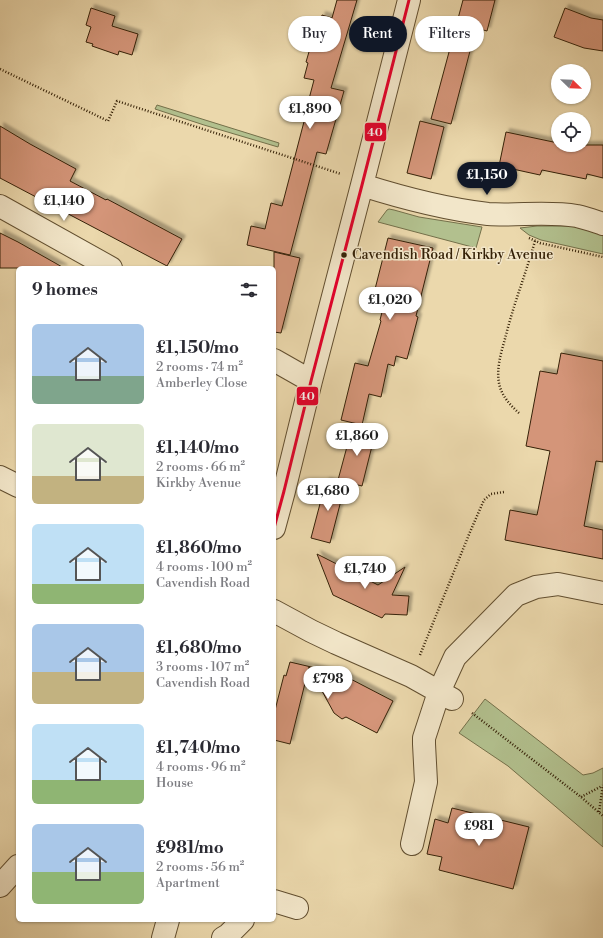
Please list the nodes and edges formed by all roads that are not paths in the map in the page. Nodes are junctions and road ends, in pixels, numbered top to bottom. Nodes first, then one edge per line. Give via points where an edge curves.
1 (410, 0) edge
2 (353, 180) junction
3 (0, 206) edge
4 (603, 224) edge
5 (107, 266) edge
6 (276, 361) edge
7 (311, 381) junction
8 (0, 477) edge
9 (16, 485) edge
10 (276, 521) edge
11 (603, 593) edge
12 (276, 612) edge
13 (446, 696) junction
14 (412, 844) dead end
15 (16, 868) edge
16 (0, 886) edge
17 (276, 902) edge
18 (297, 908) dead end
19 (167, 922) edge
20 (241, 922) edge
21 (163, 938) edge
22 (223, 938) edge

1 - 2 street
2 - 4 street via 407,198 472,211 499,214 560,214
2 - 7 street
3 - 5 street
6 - 7 street
7 - 10 street
8 - 9 street
11 - 13 street via 558,584 536,587 516,595 455,657
12 - 13 street via 336,643 411,676
13 - 14 street via 424,738 426,782
15 - 16 street
17 - 18 street
19 - 21 street
20 - 22 street

